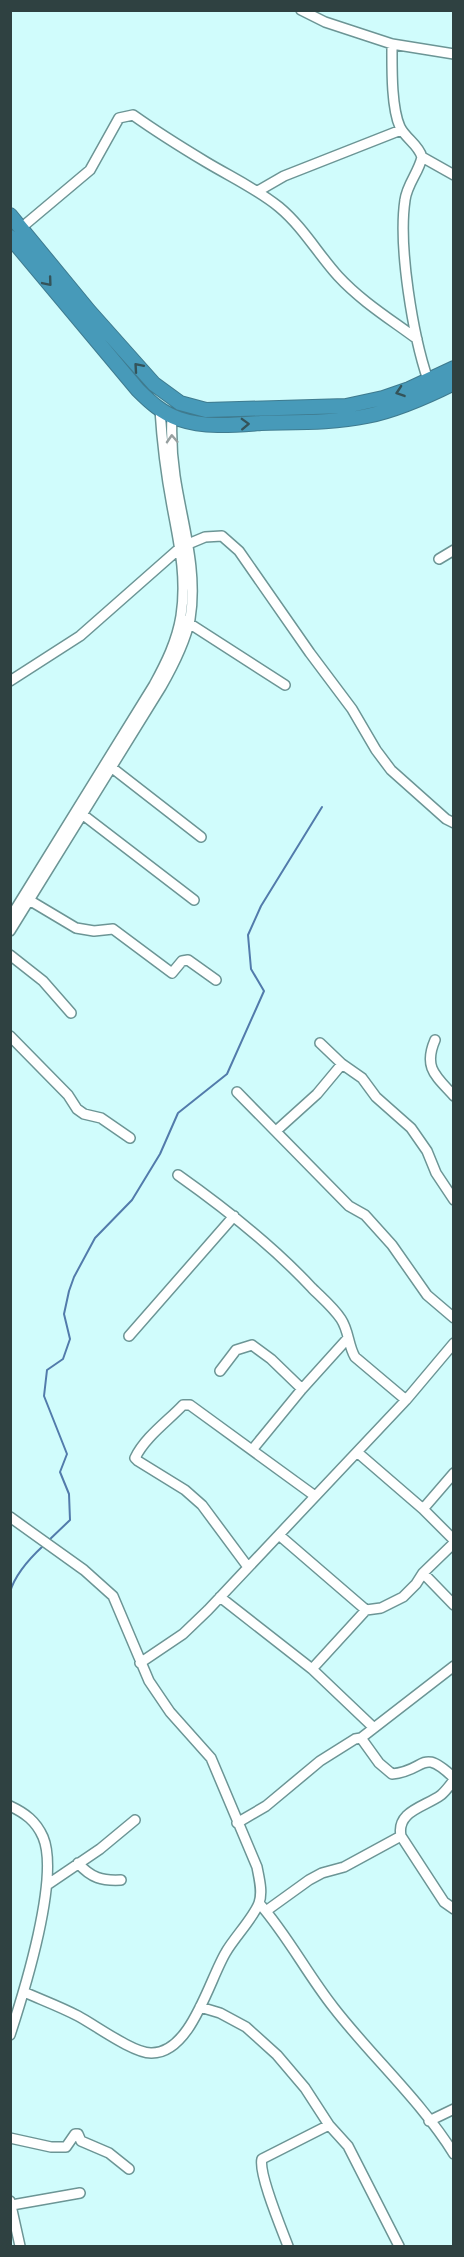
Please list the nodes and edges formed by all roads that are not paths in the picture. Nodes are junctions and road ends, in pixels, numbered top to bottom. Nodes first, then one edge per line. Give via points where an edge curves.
1 (301, 10) edge
2 (392, 44) junction
3 (453, 54) edge
4 (401, 130) junction
5 (422, 157) junction
6 (453, 175) edge
7 (258, 191) junction
8 (10, 215) edge
9 (16, 232) edge
10 (84, 315) junction
11 (417, 339) junction
12 (453, 368) edge
13 (429, 380) junction
14 (453, 383) edge
15 (166, 413) junction
16 (184, 546) junction
17 (453, 550) edge
18 (439, 559) dead end
19 (185, 620) junction
20 (10, 681) edge
21 (285, 685) dead end
22 (111, 767) junction
23 (82, 814) junction
24 (453, 823) edge
25 (201, 837) dead end
26 (29, 900) junction
27 (194, 900) dead end
28 (10, 918) edge
29 (10, 930) edge
30 (10, 955) edge
31 (216, 980) dead end
32 (71, 1013) dead end
33 (10, 1036) edge
34 (435, 1040) dead end
35 (320, 1043) dead end
36 (342, 1064) junction
37 (237, 1092) dead end
38 (453, 1096) edge
39 (276, 1131) junction
40 (130, 1138) dead end
41 (178, 1174) dead end
42 (453, 1200) edge
43 (234, 1216) junction
44 (453, 1318) edge
45 (129, 1336) dead end
46 (348, 1338) junction
47 (453, 1343) edge
48 (220, 1371) dead end
49 (302, 1389) junction
50 (406, 1400) junction
51 (252, 1450) junction
52 (357, 1452) junction
53 (453, 1473) edge
54 (315, 1497) junction
55 (423, 1509) junction
56 (10, 1517) edge
57 (279, 1535) junction
58 (453, 1541) edge
59 (248, 1567) junction
60 (423, 1573) junction
61 (220, 1597) junction
62 (453, 1605) edge
63 (366, 1610) junction
64 (140, 1664) junction
65 (453, 1666) edge
66 (312, 1669) junction
67 (374, 1728) junction
68 (361, 1738) junction
69 (453, 1779) edge
70 (10, 1806) edge
71 (135, 1820) dead end
72 (237, 1824) junction
73 (401, 1836) junction
74 (78, 1863) junction
75 (121, 1880) dead end
76 (47, 1885) junction
77 (259, 1903) junction
78 (453, 1909) edge
79 (266, 1911) junction
80 (24, 1992) junction
81 (200, 2007) junction
82 (10, 2035) edge
83 (453, 2109) edge
84 (429, 2121) junction
85 (329, 2125) junction
86 (10, 2138) edge
87 (453, 2154) edge
88 (129, 2169) dead end
89 (80, 2193) dead end
90 (11, 2203) edge
91 (20, 2247) edge
92 (288, 2247) edge
93 (399, 2247) edge

1 - 2 street
2 - 3 street
2 - 4 street via 392,81
4 - 5 street
4 - 7 street via 284,176
5 - 6 street
5 - 11 street via 406,192 404,208 405,258
7 - 9 street via 133,115 127,115 119,118 110,130 90,170
7 - 11 street via 297,224 362,299
8 - 9 highway
9 - 10 highway
13 -> 10 highway via 383,398 346,406 194,408 180,404 154,384
10 - 15 highway via 122,373
11 - 13 street
12 - 13 highway
15 -> 14 highway via 192,423 341,420 393,408
15 - 16 street via 166,472
16 - 19 street via 191,575
16 - 20 street via 80,636
16 - 24 street via 213,535 226,537 233,544 391,770
17 - 18 street
19 - 21 street
19 - 22 street via 170,670
19 - 28 street via 154,685
22 - 23 street
22 - 25 street
23 - 26 street
23 - 27 street
26 - 29 street
26 - 31 street via 76,928 113,929 172,973 188,960
30 - 32 street via 43,981
33 - 40 street via 69,1095 77,1109 101,1118
34 - 38 street via 429,1061 431,1069
35 - 36 street
36 - 39 street via 317,1094
36 - 42 street via 362,1078 376,1097 411,1128
37 - 39 street
39 - 44 street via 349,1206 365,1215 427,1295
41 - 43 street
43 - 45 street
43 - 46 street via 294,1268 339,1317
46 - 49 street
46 - 50 street via 355,1357
47 - 50 street
48 - 49 street via 236,1350 252,1345
49 - 51 street
50 - 52 street
51 - 54 street
51 - 59 street via 197,1409 183,1405 135,1458 202,1505
52 - 54 street
52 - 55 street
53 - 55 street
54 - 57 street
55 - 58 street
56 - 64 street via 65,1555 113,1596
57 - 59 street
57 - 63 street
58 - 60 street
59 - 61 street
60 - 62 street
60 - 63 street via 403,1597 381,1608
61 - 64 street via 194,1624
61 - 66 street
63 - 66 street
64 - 72 street via 170,1712 211,1758
65 - 67 street
66 - 67 street
67 - 68 street
68 - 69 street via 392,1774 427,1761 437,1763
68 - 72 street via 320,1761 266,1806
69 - 73 street via 443,1794 402,1821
70 - 76 street via 32,1820 44,1838 49,1862
71 - 74 street
72 - 77 street via 257,1867 261,1882
73 - 78 street via 444,1902
73 - 79 street via 344,1867 309,1880
74 - 75 street via 99,1879
74 - 76 street
76 - 80 street
77 - 79 street
77 - 81 street via 225,1954
79 - 84 street via 333,2008
80 - 81 street via 148,2054 172,2047
80 - 82 street
81 - 85 street via 246,2027 277,2055
83 - 84 street
84 - 87 street
85 - 92 street via 262,2159 268,2191
85 - 93 street via 348,2146
86 - 88 street via 66,2147 78,2134 81,2141 110,2153
89 - 90 street
90 - 91 street

